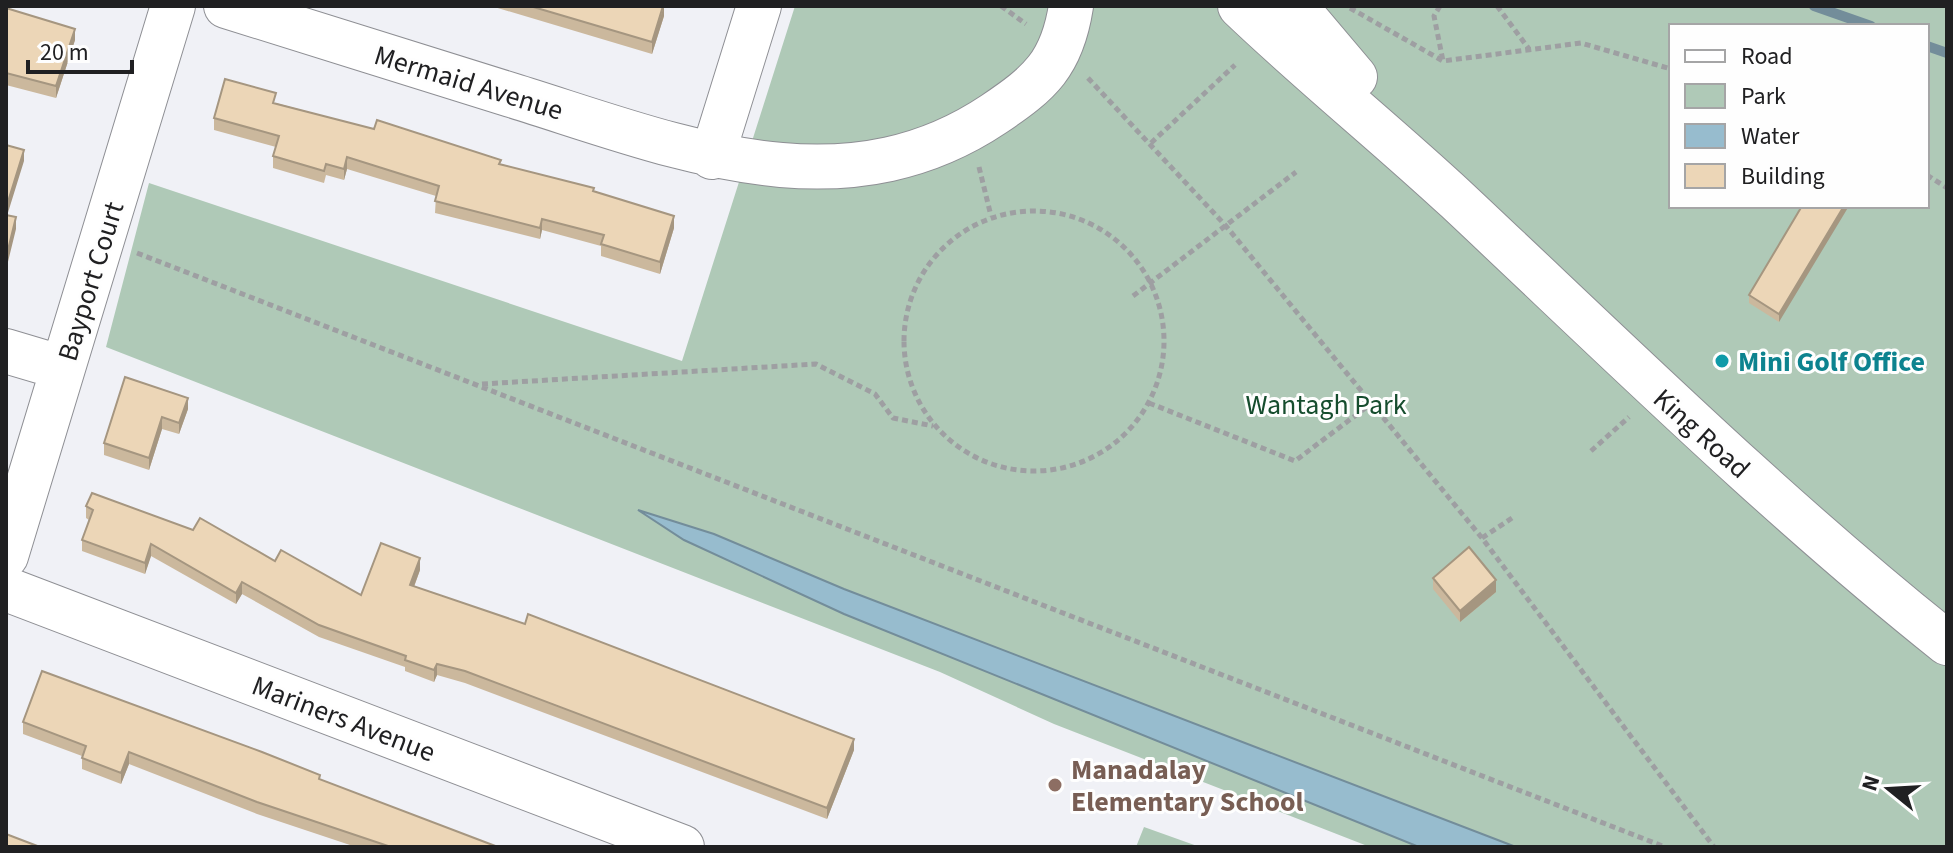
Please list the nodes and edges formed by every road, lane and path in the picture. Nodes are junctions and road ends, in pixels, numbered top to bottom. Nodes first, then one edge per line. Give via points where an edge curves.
1 (173, 6) edge
2 (226, 6) edge
3 (759, 6) edge
4 (1001, 6) edge
5 (1071, 6) edge
6 (1240, 6) edge
7 (1295, 6) edge
8 (1346, 6) edge
9 (1440, 6) edge
10 (1497, 6) edge
11 (1061, 50) junction
12 (1529, 50) junction
13 (1443, 61) junction
14 (1235, 65) dead end
15 (1669, 68) edge
16 (968, 132) junction
17 (1151, 143) junction
18 (712, 157) junction
19 (1296, 172) dead end
20 (1929, 176) edge
21 (1947, 188) edge
22 (1467, 210) junction
23 (991, 216) junction
24 (1226, 226) junction
25 (102, 240) junction
26 (1151, 282) junction
27 (1133, 296) dead end
28 (6, 351) edge
29 (63, 368) junction
30 (477, 385) junction
31 (1149, 403) junction
32 (1372, 403) junction
33 (1633, 413) dead end
34 (933, 426) junction
35 (1591, 451) dead end
36 (1512, 518) dead end
37 (1482, 538) junction
38 (6, 556) edge
39 (6, 589) edge
40 (1947, 643) edge
41 (682, 847) edge
42 (1665, 847) edge
43 (1714, 847) edge

1 - 25 street, Bayport Court
2 - 18 street, Mermaid Avenue
3 - 18 street
4 - 11 path
5 - 11 street
6 - 22 street, King Road
7 - 22 street, King Road
8 - 13 path
9 - 13 path via 1434,16
10 - 12 path
11 - 16 street, Mermaid Avenue via 1037,85
11 - 17 path
12 - 13 path
12 - 15 path via 1581,43
14 - 17 path
16 - 18 street, Mermaid Avenue via 906,157 853,166
16 - 23 path
17 - 24 path
19 - 24 path
20 - 21 path
22 - 40 street, King Road via 1656,392 1852,567
23 - 26 path via 1028,209 1066,213 1130,251
23 - 34 path via 954,236 925,267 907,306 903,348 912,390
24 - 26 path
24 - 32 path
25 - 29 street, Bayport Court
25 - 30 path
26 - 27 path
26 - 31 path via 1163,322 1163,350
28 - 29 street
29 - 38 street, Bayport Court
30 - 34 path via 816,364 875,394 893,418
30 - 42 path
31 - 32 path via 1295,461
31 - 34 path via 1123,437 1088,460 1047,471 1005,469 966,453
32 - 37 path
33 - 35 path
36 - 37 path
37 - 43 path
39 - 41 street, Mariners Avenue

